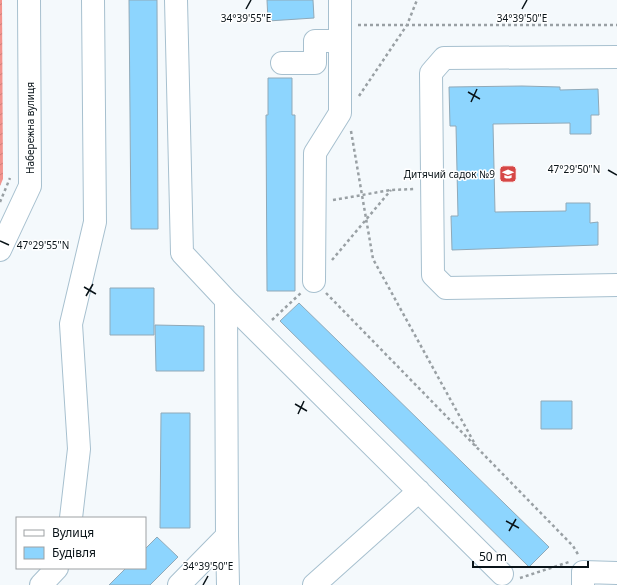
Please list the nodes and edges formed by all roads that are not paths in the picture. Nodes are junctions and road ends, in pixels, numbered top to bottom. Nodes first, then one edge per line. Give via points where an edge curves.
1 (29, 0) edge
2 (93, 0) edge
3 (176, 0) edge
4 (340, 0) edge
5 (339, 33) junction
6 (617, 57) edge
7 (282, 63) dead end
8 (0, 250) edge
9 (314, 281) road end
10 (617, 285) edge
11 (226, 300) junction
12 (419, 491) junction
13 (72, 517) edge
14 (227, 536) junction
15 (57, 569) edge
16 (617, 572) edge
17 (510, 576) road end
18 (41, 585) edge
19 (179, 585) edge
20 (228, 585) edge
21 (314, 585) edge
22 (583, 585) edge

1 - 8 street, Набережна вулиця via 30,186
2 - 13 street via 95,222 71,324 79,449
3 - 11 street via 182,253
4 - 5 street
5 - 7 street via 315,41 315,63
5 - 9 street via 340,113 315,153
6 - 10 street via 444,58 431,72 433,275 446,288
11 - 12 street
11 - 14 street
12 - 17 street
12 - 21 street
14 - 19 street
14 - 20 street
15 - 18 street
16 - 22 street via 583,572

